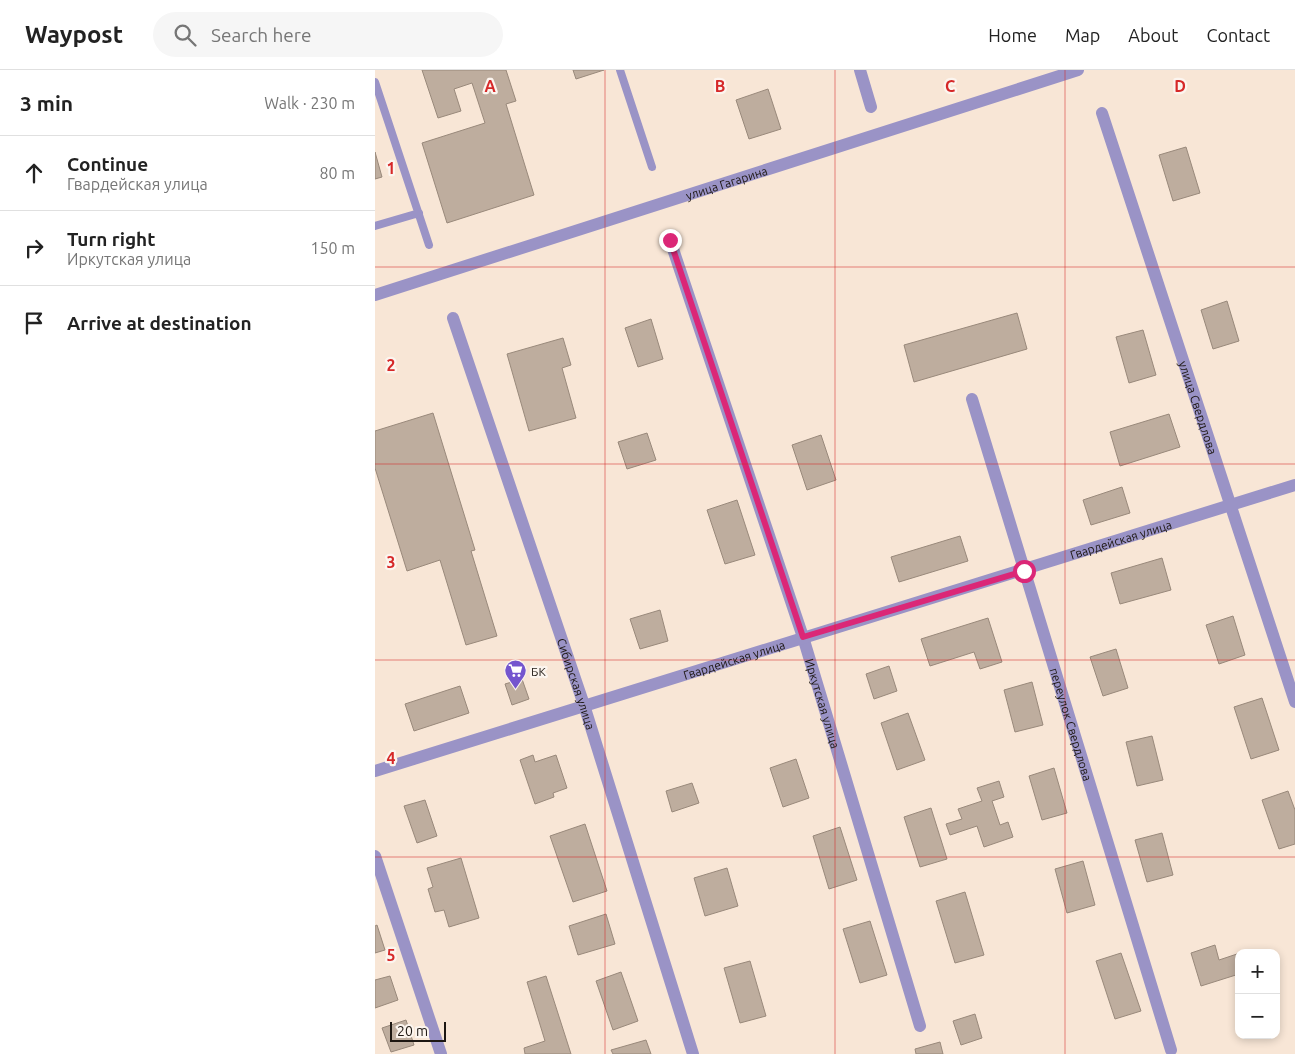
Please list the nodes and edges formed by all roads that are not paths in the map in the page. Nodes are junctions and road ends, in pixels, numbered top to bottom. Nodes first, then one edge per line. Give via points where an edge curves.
1 (621, 70) edge
2 (860, 70) edge
3 (1078, 70) edge
4 (375, 82) edge
5 (871, 107) dead end
6 (383, 108) junction
7 (375, 111) edge
8 (1102, 113) dead end
9 (652, 167) dead end
10 (419, 213) junction
11 (375, 226) edge
12 (670, 240) dead end
13 (429, 245) dead end
14 (375, 296) edge
15 (453, 318) dead end
16 (972, 399) dead end
17 (1295, 485) edge
18 (1230, 507) junction
19 (1024, 571) junction
20 (803, 637) junction
21 (1295, 702) edge
22 (584, 705) junction
23 (375, 771) edge
24 (375, 856) edge
25 (920, 1026) dead end
26 (1171, 1050) dead end
27 (441, 1054) edge
28 (693, 1054) edge

1 - 9 lane
2 - 5 street
3 - 14 street, улица Гагарина
4 - 6 lane
6 - 7 lane
6 - 10 lane
8 - 18 street, улица Свердлова
10 - 11 lane
10 - 13 lane
12 - 20 street, Иркутская улица
15 - 22 street, Сибирская улица
16 - 19 street, переулок Свердлова
17 - 18 street, Гвардейская улица
18 - 19 street, Гвардейская улица
18 - 21 street, улица Свердлова
19 - 20 street, Гвардейская улица
19 - 26 street, переулок Свердлова
20 - 22 street, Гвардейская улица
20 - 25 street, Иркутская улица
22 - 23 street, Гвардейская улица
22 - 28 street, Сибирская улица
24 - 27 street

